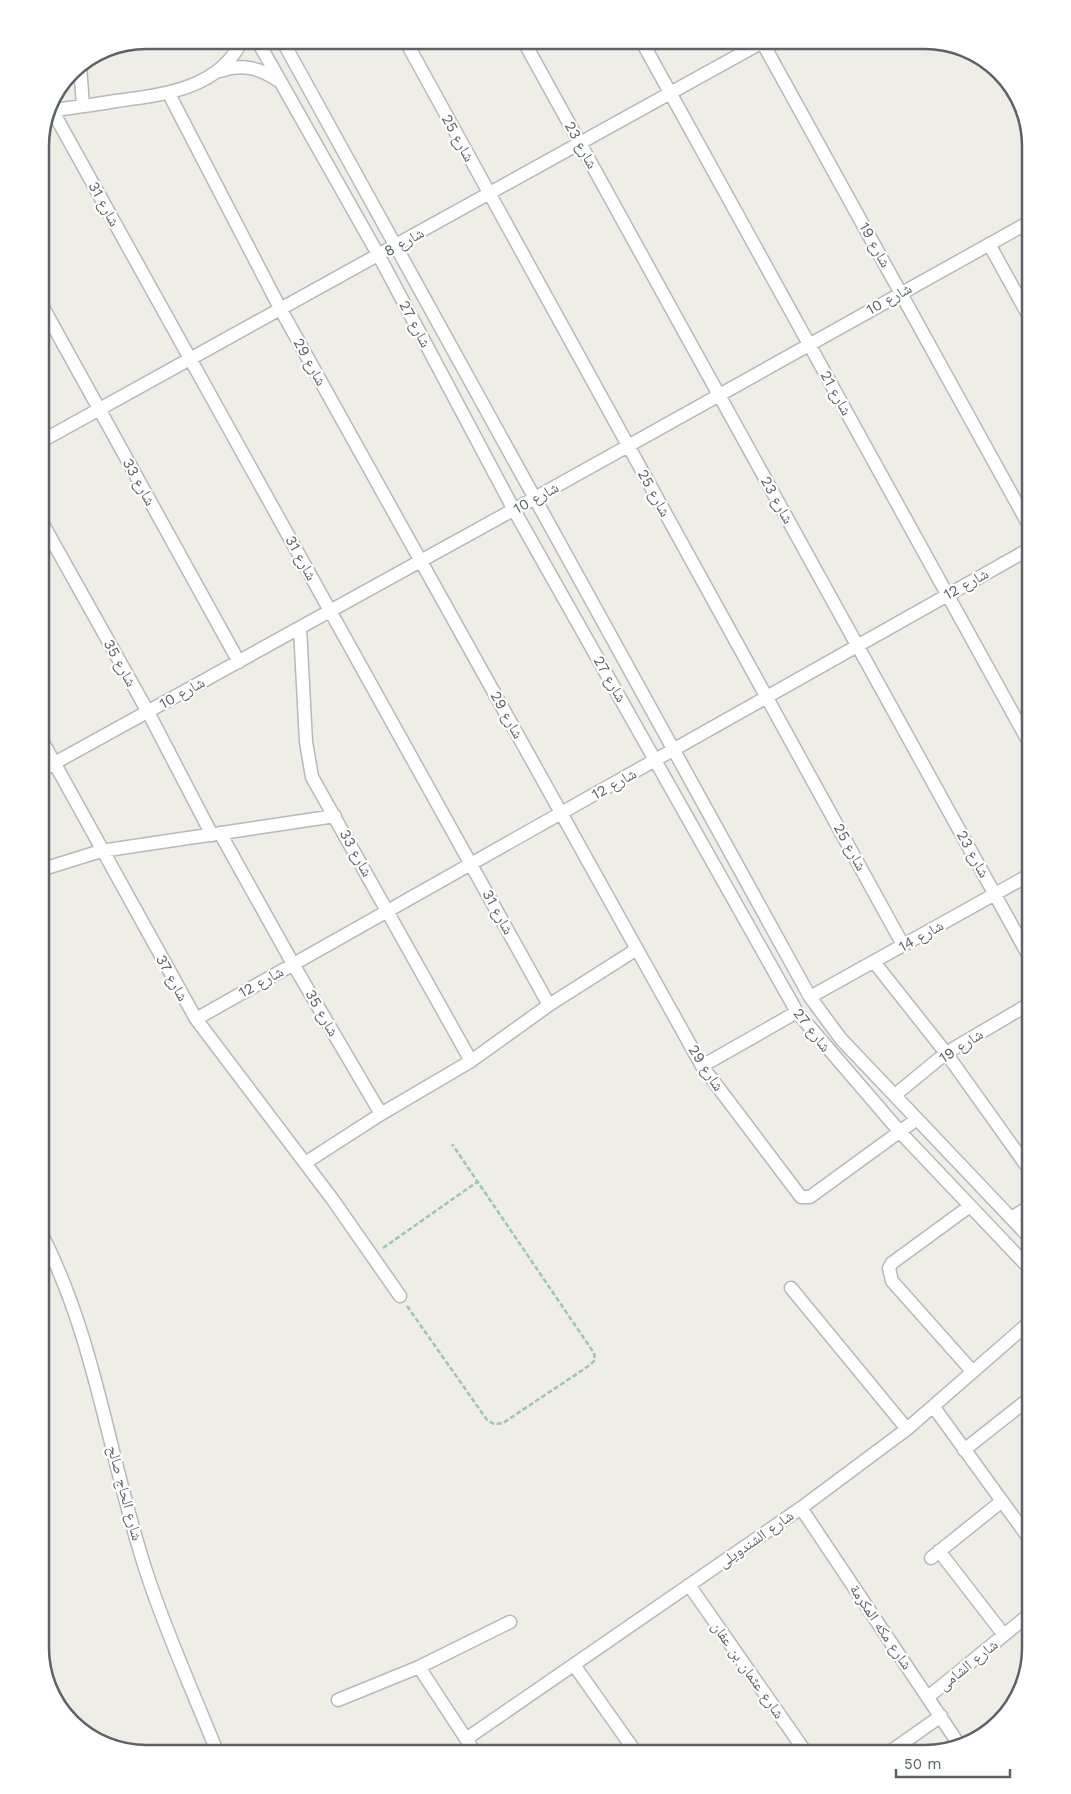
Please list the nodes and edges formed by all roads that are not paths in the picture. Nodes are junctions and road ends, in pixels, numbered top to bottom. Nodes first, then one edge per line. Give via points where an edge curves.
1 (238, 49) edge
2 (262, 49) edge
3 (287, 49) edge
4 (410, 49) edge
5 (527, 49) edge
6 (646, 49) edge
7 (749, 49) edge
8 (767, 49) edge
9 (81, 74) edge
10 (213, 74) junction
11 (279, 81) junction
12 (169, 94) junction
13 (671, 94) junction
14 (83, 106) junction
15 (56, 110) edge
16 (53, 117) edge
17 (580, 144) junction
18 (489, 195) junction
19 (1022, 226) edge
20 (989, 244) junction
21 (396, 246) junction
22 (378, 256) junction
23 (902, 292) junction
24 (1022, 304) edge
25 (281, 310) junction
26 (49, 318) edge
27 (809, 344) junction
28 (191, 360) junction
29 (719, 395) junction
30 (100, 410) junction
31 (49, 437) edge
32 (628, 446) junction
33 (534, 500) junction
34 (514, 510) junction
35 (1022, 512) edge
36 (49, 535) edge
37 (1022, 553) edge
38 (421, 561) junction
39 (948, 594) junction
40 (330, 611) junction
41 (300, 628) junction
42 (858, 645) junction
43 (239, 662) junction
44 (766, 696) junction
45 (148, 712) junction
46 (1022, 730) edge
47 (673, 751) junction
48 (49, 753) edge
49 (656, 760) junction
50 (55, 763) junction
51 (49, 766) edge
52 (563, 813) junction
53 (335, 816) junction
54 (216, 834) junction
55 (101, 851) junction
56 (471, 864) junction
57 (49, 867) edge
58 (1022, 879) edge
59 (995, 894) junction
60 (388, 911) junction
61 (1022, 944) edge
62 (904, 945) junction
63 (637, 949) junction
64 (874, 962) junction
65 (293, 964) junction
66 (810, 997) junction
67 (549, 1005) junction
68 (1022, 1008) edge
69 (797, 1012) junction
70 (196, 1019) junction
71 (946, 1053) junction
72 (471, 1061) junction
73 (702, 1066) junction
74 (894, 1095) junction
75 (381, 1114) junction
76 (917, 1119) junction
77 (900, 1132) junction
78 (1022, 1159) edge
79 (305, 1163) junction
80 (970, 1206) junction
81 (1022, 1211) edge
82 (1011, 1218) junction
83 (1022, 1230) edge
84 (49, 1248) edge
85 (1022, 1261) edge
86 (791, 1288) dead end
87 (400, 1296) road end
88 (1022, 1329) edge
89 (972, 1372) junction
90 (1022, 1404) edge
91 (933, 1406) junction
92 (907, 1429) junction
93 (964, 1450) junction
94 (1002, 1501) junction
95 (801, 1508) junction
96 (1022, 1529) edge
97 (689, 1585) junction
98 (1022, 1620) edge
99 (510, 1622) dead end
100 (1004, 1635) junction
101 (574, 1665) junction
102 (419, 1667) junction
103 (928, 1697) junction
104 (338, 1700) dead end
105 (940, 1716) junction
106 (466, 1739) junction
107 (956, 1740) edge
108 (214, 1745) edge
109 (470, 1745) edge
110 (631, 1745) edge
111 (801, 1745) edge
112 (899, 1745) edge

1 - 10 street
2 - 11 street, شارع 27
3 - 21 street, شارع 27
4 - 18 street, شارع 25
5 - 17 street, شارع 23
6 - 13 street, شارع 21
7 - 13 street, شارع 8
8 - 23 street, شارع 19
9 - 14 street
10 - 11 street via 247,67 264,71
10 - 12 street
11 - 22 street, شارع 27
12 - 14 street
12 - 25 street, شارع 29
13 - 17 street, شارع 8
13 - 27 street, شارع 21
14 - 15 street
16 - 28 street, شارع 31
17 - 18 street, شارع 8
17 - 29 street, شارع 23
18 - 21 street, شارع 8
18 - 32 street, شارع 25
19 - 20 street, شارع 10
20 - 23 street, شارع 10
20 - 24 street
21 - 22 street, شارع 8
21 - 33 street, شارع 27
22 - 25 street, شارع 8
22 - 34 street, شارع 27
23 - 27 street, شارع 10
23 - 35 street, شارع 19
25 - 28 street, شارع 8
25 - 38 street, شارع 29
26 - 30 street, شارع 33
27 - 29 street, شارع 10
27 - 39 street, شارع 21
28 - 30 street, شارع 8
28 - 40 street, شارع 31
29 - 32 street, شارع 10
29 - 42 street, شارع 23
30 - 31 street, شارع 8
30 - 43 street, شارع 33
32 - 33 street, شارع 10
32 - 44 street, شارع 25
33 - 34 street, شارع 10
33 - 47 street, شارع 27
34 - 38 street, شارع 10
34 - 49 street, شارع 27
36 - 45 street, شارع 35
37 - 39 street, شارع 12
38 - 40 street, شارع 10
38 - 52 street, شارع 29
39 - 42 street, شارع 12
39 - 46 street, شارع 21
40 - 41 street, شارع 10
40 - 56 street, شارع 31
41 - 43 street, شارع 10
41 - 53 street, شارع 33 via 307,754 312,776
42 - 44 street, شارع 12
42 - 59 street, شارع 23
43 - 45 street, شارع 10
44 - 47 street, شارع 12
44 - 62 street, شارع 25
45 - 50 street, شارع 10
45 - 54 street, شارع 35
47 - 49 street, شارع 12
47 - 66 street, شارع 27
48 - 50 street, شارع 37
49 - 52 street, شارع 12
49 - 69 street, شارع 27
50 - 51 street, شارع 10
50 - 55 street, شارع 37
52 - 56 street, شارع 12
52 - 63 street, شارع 29
53 - 54 street
53 - 60 street, شارع 33
54 - 55 street
54 - 65 street, شارع 35
55 - 57 street
55 - 70 street, شارع 37
56 - 60 street, شارع 12
56 - 67 street, شارع 31
58 - 59 street, شارع 14
59 - 61 street, شارع 23
59 - 62 street, شارع 14
60 - 65 street, شارع 12
60 - 72 street, شارع 33
62 - 64 street, شارع 14
63 - 67 street
63 - 73 street, شارع 29
64 - 66 street, شارع 14
64 - 71 street
65 - 70 street, شارع 12
65 - 75 street, شارع 35
66 - 74 street, شارع 27 via 841,1039
67 - 72 street
68 - 71 street, شارع 19
69 - 73 street
69 - 77 street, شارع 27
70 - 79 street, شارع 37
71 - 74 street, شارع 19
71 - 78 street
72 - 75 street
73 - 77 street, شارع 29 via 801,1197 810,1197
74 - 76 street, شارع 27
75 - 79 street
76 - 77 street, شارع 29
76 - 82 street, شارع 27
77 - 80 street, شارع 27
79 - 87 street, شارع 37
80 - 85 street, شارع 27
80 - 89 street via 889,1268 892,1281
81 - 82 street
82 - 83 street, شارع 27
84 - 108 street, شارع الحاج صالح via 80,1325 147,1574
86 - 92 street
88 - 89 street, شارع الشندويلى
89 - 91 street, شارع الشندويلى
90 - 93 street
91 - 92 street, شارع الشندويلى
91 - 93 street
92 - 95 street, شارع الشندويلى
93 - 94 street
94 - 96 street
94 - 100 street via 935,1555
95 - 97 street, شارع الشندويلى
95 - 103 street, شارع مكه المكرمة
97 - 101 street, شارع الشندويلى
97 - 111 street, شارع عثمان بن عفان
98 - 100 street, شارع الشامى
99 - 102 street
100 - 103 street, شارع الشامى
101 - 106 street, شارع الشندويلى
101 - 110 street
102 - 104 street
102 - 106 street
103 - 105 street, شارع مكه المكرمة
105 - 107 street, شارع مكه المكرمة
105 - 112 street
106 - 109 street

